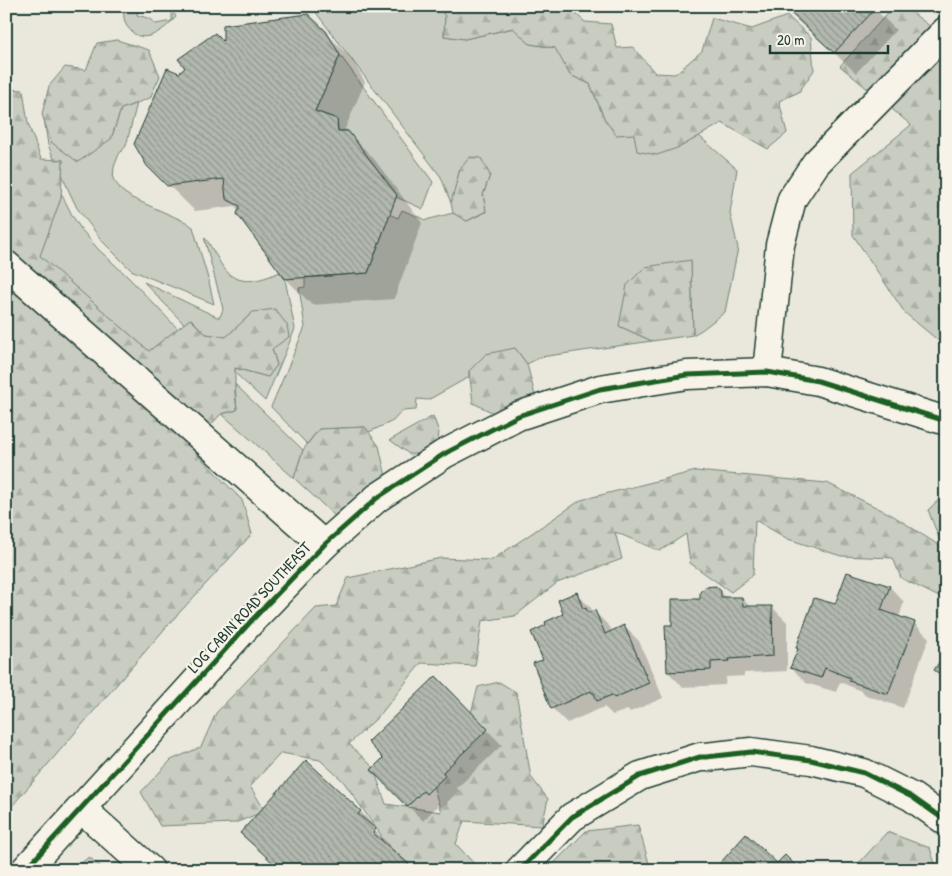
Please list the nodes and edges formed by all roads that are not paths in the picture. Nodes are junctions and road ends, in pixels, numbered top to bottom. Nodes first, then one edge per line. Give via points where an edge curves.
1 (946, 31) edge
2 (6, 266) edge
3 (767, 372) junction
4 (946, 421) edge
5 (324, 545) junction
6 (82, 809) junction
7 (946, 821) edge
8 (25, 870) edge
9 (150, 870) edge
10 (520, 870) edge

1 - 3 street via 816,163 792,199 780,245
2 - 5 street, LOG CABIN ROAD SOUTHEAST
3 - 4 street, LOG CABIN ROAD SOUTHEAST via 818,381
3 - 5 street, LOG CABIN ROAD SOUTHEAST via 687,375 600,389 518,416 444,454 384,493
5 - 6 street, LOG CABIN ROAD SOUTHEAST via 253,618
6 - 8 street, LOG CABIN ROAD SOUTHEAST
6 - 9 street
7 - 10 street via 912,797 864,773 811,760 751,752 700,757 640,776 572,817

